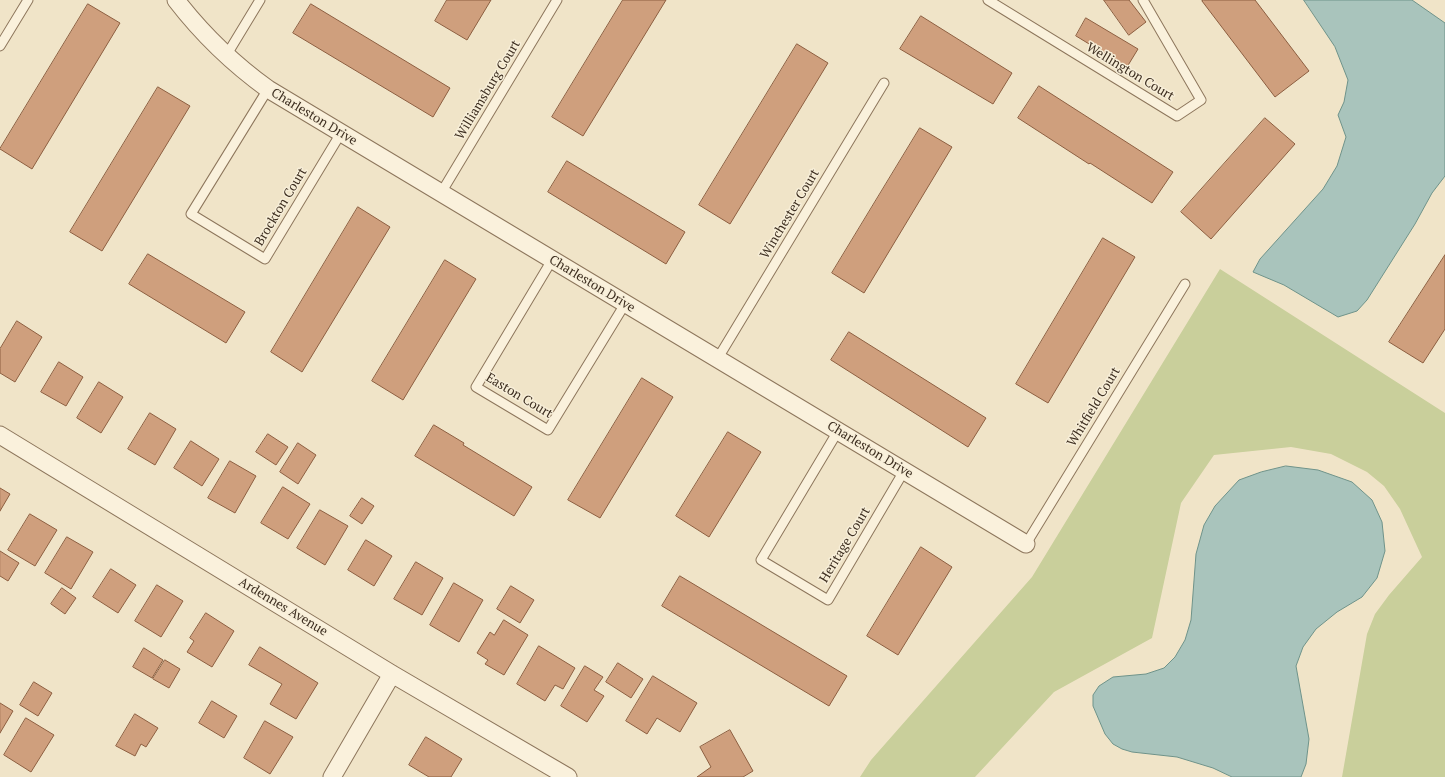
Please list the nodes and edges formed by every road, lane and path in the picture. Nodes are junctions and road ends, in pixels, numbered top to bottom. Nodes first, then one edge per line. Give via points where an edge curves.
1 (28, 0) edge
2 (176, 0) edge
3 (260, 0) edge
4 (557, 0) edge
5 (988, 0) edge
6 (1143, 0) edge
7 (0, 46) edge
8 (226, 56) junction
9 (884, 83) dead end
10 (268, 89) junction
11 (341, 133) junction
12 (441, 193) junction
13 (552, 260) junction
14 (1185, 284) dead end
15 (625, 304) junction
16 (718, 358) junction
17 (838, 431) junction
18 (0, 435) edge
19 (904, 471) junction
20 (1026, 544) joint
21 (392, 674) junction
22 (332, 777) edge
23 (568, 777) edge

1 - 7 lane
2 - 8 street, Charleston Drive
3 - 8 lane
4 - 12 lane, Williamsburg Court
5 - 6 lane, Wellington Court via 1177,116 1201,100
8 - 10 street, Charleston Drive
9 - 16 lane, Winchester Court
10 - 11 street, Charleston Drive
10 - 11 lane, Brockton Court via 191,214 258,255 265,259
11 - 12 street, Charleston Drive
12 - 13 street, Charleston Drive
13 - 15 street, Charleston Drive
13 - 15 lane, Easton Court via 476,387 548,430
14 - 20 lane, Whitfield Court
15 - 16 street, Charleston Drive
16 - 17 street, Charleston Drive
17 - 19 street, Charleston Drive
17 - 19 lane, Heritage Court via 761,560 828,600
18 - 21 street, Ardennes Avenue
19 - 20 street, Charleston Drive
21 - 22 street
21 - 23 street, Ardennes Avenue

